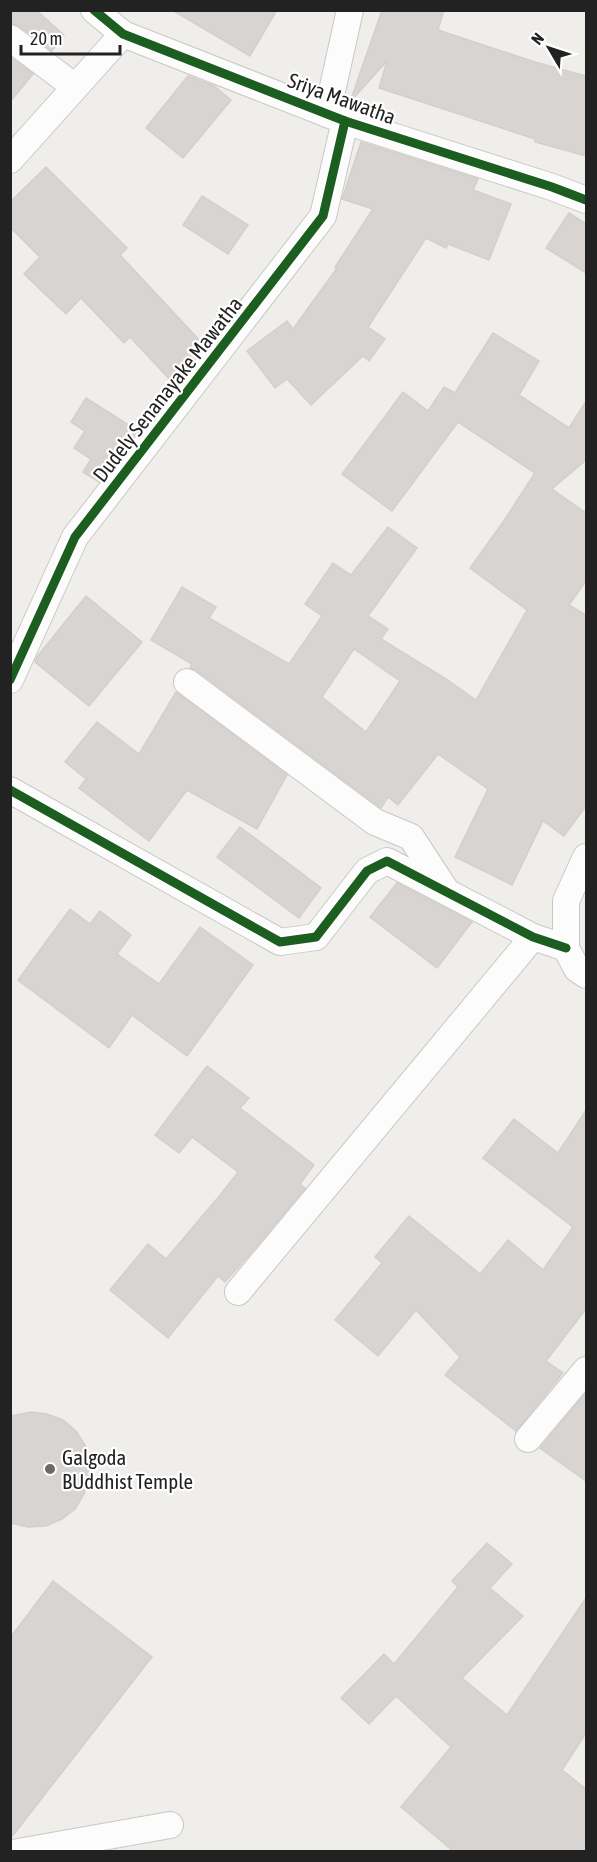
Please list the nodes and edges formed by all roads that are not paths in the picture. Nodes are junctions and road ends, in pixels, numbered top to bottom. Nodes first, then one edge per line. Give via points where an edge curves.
1 (94, 10) edge
2 (350, 10) edge
3 (123, 34) junction
4 (10, 38) edge
5 (75, 87) junction
6 (336, 118) junction
7 (10, 160) edge
8 (586, 200) edge
9 (10, 680) edge
10 (187, 682) dead end
11 (10, 790) edge
12 (586, 857) edge
13 (446, 891) junction
14 (533, 937) junction
15 (566, 948) junction
16 (586, 975) edge
17 (238, 1292) dead end
18 (586, 1370) edge
19 (528, 1439) dead end
20 (170, 1825) dead end
21 (18, 1851) edge

1 - 3 street, Sriya Mawatha
2 - 6 street, Dudely Senanayake Mawatha
3 - 5 street
3 - 6 street, Sriya Mawatha
4 - 5 street
5 - 7 street
6 - 8 street, Sriya Mawatha
6 - 9 street, Dudely Senanayake Mawatha via 323,216 75,537
10 - 13 street via 375,822 411,837
11 - 13 street via 280,942 316,937 367,871 387,861
12 - 15 street via 566,901
13 - 14 street
14 - 15 street
14 - 17 street
15 - 16 street via 577,969
18 - 19 street
20 - 21 street

